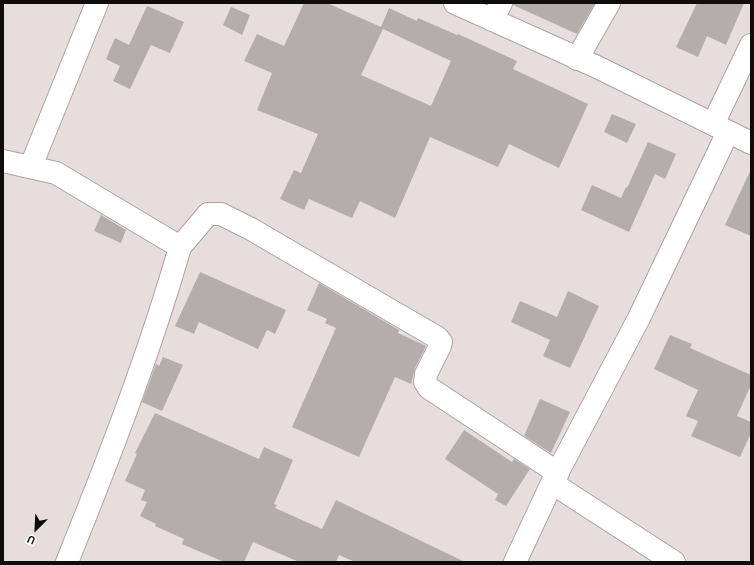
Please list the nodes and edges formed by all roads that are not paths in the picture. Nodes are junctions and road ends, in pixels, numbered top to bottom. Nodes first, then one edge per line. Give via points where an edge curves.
1 (97, 3) edge
2 (455, 3) edge
3 (609, 3) edge
4 (496, 11) edge
5 (751, 45) edge
6 (577, 59) junction
7 (720, 128) junction
8 (751, 143) edge
9 (3, 161) edge
10 (32, 166) junction
11 (180, 247) junction
12 (555, 478) junction
13 (67, 562) edge
14 (515, 562) edge
15 (674, 562) edge

1 - 10 street
2 - 4 street
3 - 6 street
4 - 6 street
5 - 7 street
6 - 7 street
7 - 8 street
7 - 12 street via 639,318
9 - 10 street
10 - 11 street via 56,172
11 - 12 street via 208,214 221,214 251,228 438,338 440,346 424,382 429,388
11 - 13 street via 154,332 111,452
12 - 14 street
12 - 15 street

